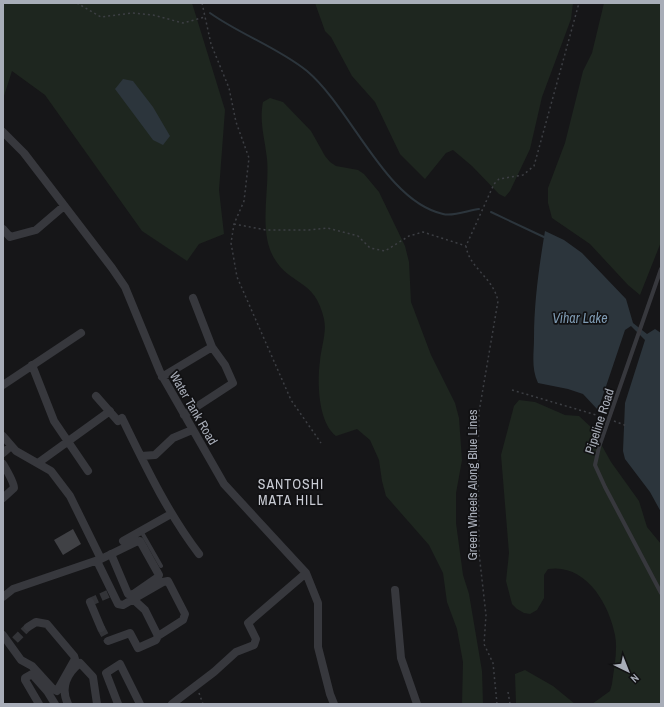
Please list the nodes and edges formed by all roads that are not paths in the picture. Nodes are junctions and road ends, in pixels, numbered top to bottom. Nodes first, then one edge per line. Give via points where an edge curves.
1 (3, 132) edge
2 (64, 206) junction
3 (4, 231) edge
4 (661, 269) edge
5 (193, 298) dead end
6 (80, 332) dead end
7 (212, 346) junction
8 (32, 365) junction
9 (162, 377) junction
10 (3, 385) edge
11 (96, 396) dead end
12 (110, 411) junction
13 (184, 415) junction
14 (192, 430) junction
15 (3, 436) edge
16 (70, 442) junction
17 (11, 446) junction
18 (3, 452) edge
19 (141, 456) junction
20 (38, 463) junction
21 (3, 464) edge
22 (88, 471) dead end
23 (3, 498) edge
24 (171, 514) junction
25 (141, 531) junction
26 (123, 541) dead end
27 (111, 554) junction
28 (199, 554) dead end
29 (99, 560) junction
30 (161, 566) dead end
31 (306, 573) junction
32 (395, 590) dead end
33 (661, 593) edge
34 (3, 597) edge
35 (134, 600) junction
36 (90, 602) dead end
37 (28, 627) tunnel mouth
38 (101, 628) tunnel mouth
39 (3, 635) edge
40 (158, 636) junction
41 (108, 642) dead end
42 (39, 704) edge
43 (55, 704) edge
44 (68, 704) edge
45 (97, 704) edge
46 (118, 704) edge
47 (140, 704) edge
48 (172, 704) edge
49 (334, 704) edge
50 (417, 704) edge

1 - 2 street, Water Tank Road via 24,154
2 - 3 street via 36,230 10,236
2 - 9 street, Water Tank Road via 125,288
4 - 33 lane, Pipeline Road via 595,465
5 - 7 street
6 - 8 street
7 - 9 street
7 - 13 street via 233,383
8 - 10 street
8 - 16 street via 54,421
9 - 13 street, Water Tank Road
11 - 12 street
12 - 16 street
12 - 19 street via 118,421 122,418
13 - 14 street, Water Tank Road
14 - 19 street via 173,438 156,455
14 - 31 street, Water Tank Road via 224,484
15 - 17 street
16 - 20 street
16 - 22 street
17 - 18 street
17 - 20 street
19 - 24 street
20 - 29 street via 50,471 70,496
21 - 23 street via 14,488
24 - 25 street
24 - 28 street
25 - 26 street
25 - 30 lane
27 - 27 street via 140,542 159,575 132,595 128,594
27 - 29 street
29 - 34 street via 13,589
29 - 35 street via 110,593 118,604 123,605
31 - 48 street via 248,623 256,639 254,645 236,652
31 - 49 street, Water Tank Road via 318,603 318,647
32 - 50 street via 401,658
35 - 40 street via 145,610
35 - 40 street via 168,581 185,618
36 - 38 street
37 - 39 street via 36,622 47,624 74,656 75,659 58,691 32,666 21,660 12,642
40 - 41 street via 156,640 138,648 130,633
42 - 43 street via 25,680 32,674
44 - 45 street via 65,698 66,679 71,670 80,663 93,678
46 - 47 street via 106,673 120,664

